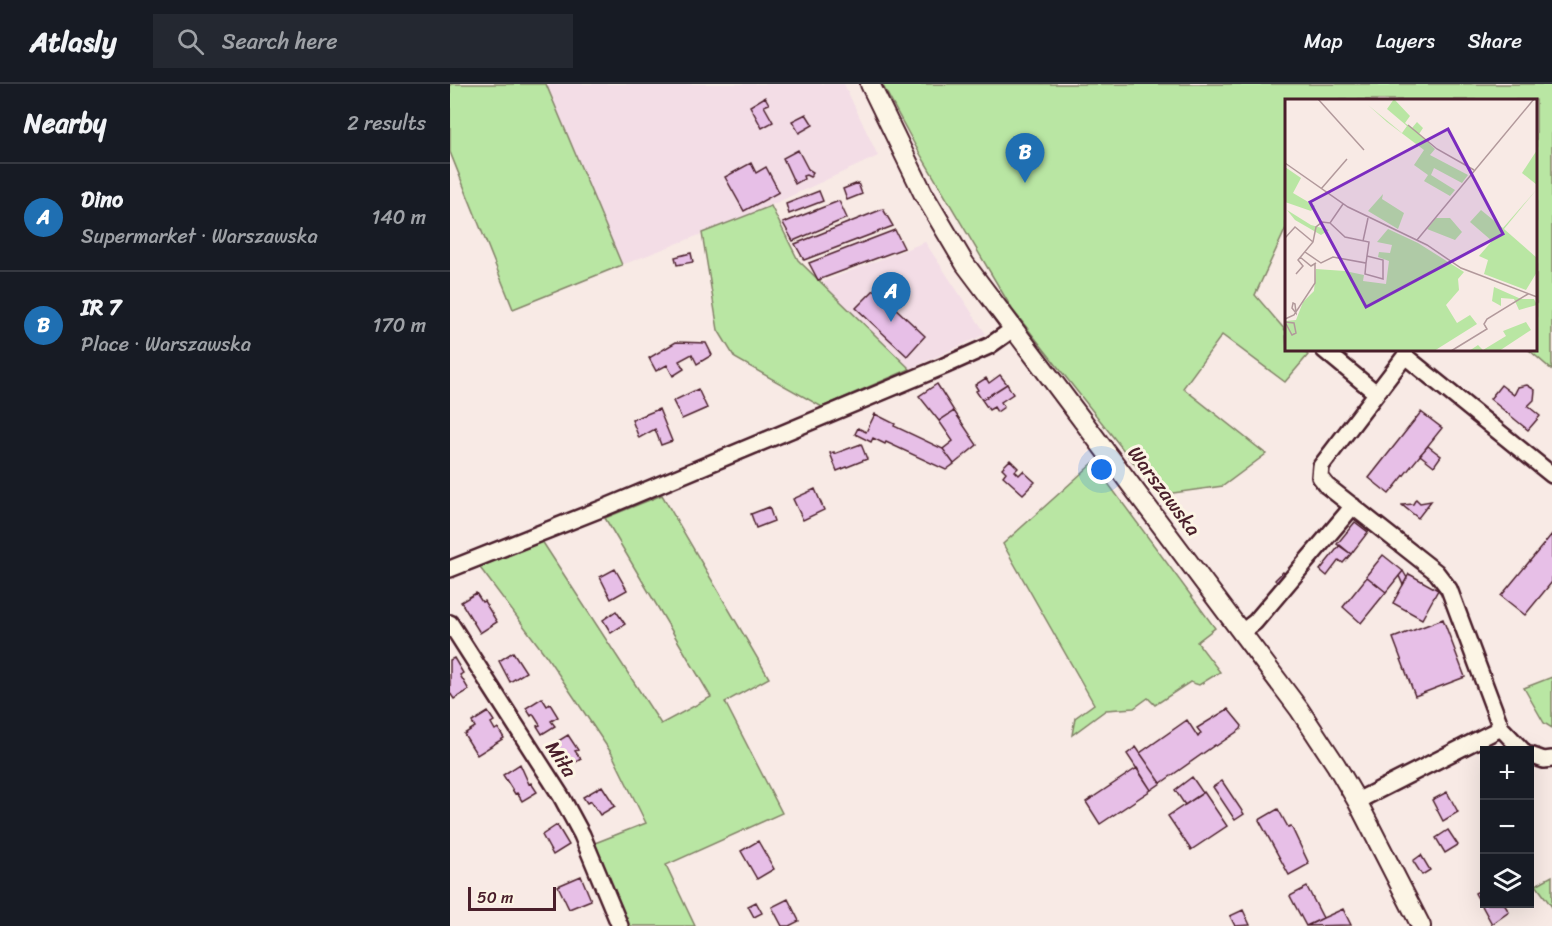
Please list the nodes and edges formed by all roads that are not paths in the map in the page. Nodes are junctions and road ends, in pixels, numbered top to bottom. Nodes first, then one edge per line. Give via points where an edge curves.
1 (870, 84) edge
2 (1013, 329) junction
3 (1325, 351) edge
4 (1408, 353) edge
5 (1376, 393) junction
6 (1552, 475) edge
7 (1353, 506) junction
8 (450, 569) edge
9 (450, 623) edge
10 (1242, 632) junction
11 (1502, 728) junction
12 (1518, 746) edge
13 (1534, 756) edge
14 (1552, 759) edge
15 (1357, 801) junction
16 (620, 926) edge
17 (1421, 926) edge

1 - 2 main road, Warszawska via 941,227
2 - 8 street via 989,346 944,366
2 - 10 main road, Warszawska
3 - 5 street
4 - 5 street
4 - 6 street
5 - 7 street via 1321,466 1320,477 1327,486
7 - 10 street via 1255,622
7 - 11 street via 1436,572 1449,589
9 - 16 street, Miła via 561,796 582,835
10 - 15 main road, Warszawska via 1299,709
11 - 12 street
11 - 15 street
13 - 14 street
15 - 17 main road, Warszawska

